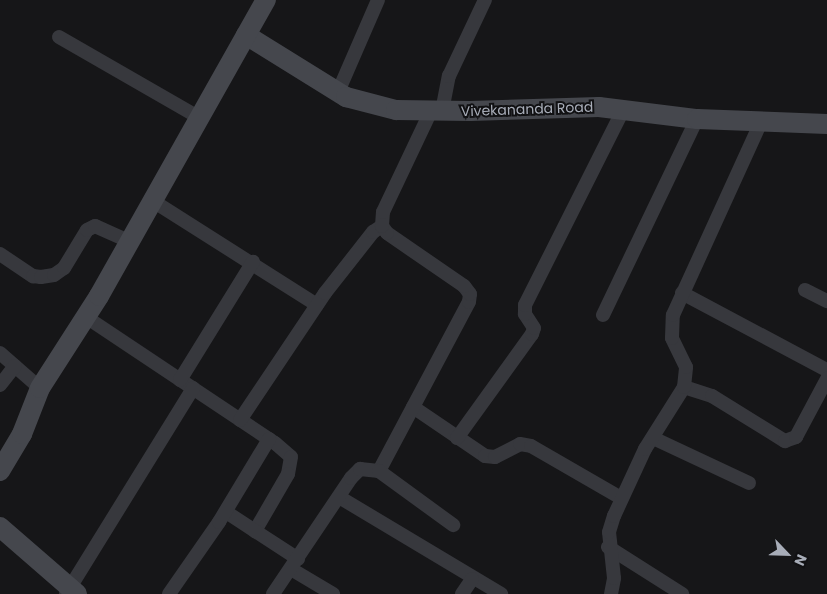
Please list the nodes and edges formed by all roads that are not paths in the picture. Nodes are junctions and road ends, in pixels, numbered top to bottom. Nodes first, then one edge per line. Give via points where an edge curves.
1 (266, 0) edge
2 (378, 0) edge
3 (485, 0) edge
4 (246, 35) junction
5 (59, 37) dead end
6 (338, 92) junction
7 (623, 110) junction
8 (436, 111) junction
9 (198, 118) junction
10 (697, 119) junction
11 (762, 122) junction
12 (827, 124) edge
13 (153, 201) junction
14 (382, 226) junction
15 (129, 241) junction
16 (0, 254) edge
17 (253, 262) junction
18 (805, 290) dead end
19 (682, 293) junction
20 (827, 301) edge
21 (317, 305) junction
22 (604, 316) dead end
23 (86, 317) junction
24 (0, 354) edge
25 (15, 366) junction
26 (827, 370) edge
27 (827, 379) edge
28 (180, 380) junction
29 (0, 385) edge
30 (684, 387) junction
31 (40, 388) junction
32 (193, 388) junction
33 (413, 407) junction
34 (240, 420) junction
35 (457, 438) junction
36 (653, 438) junction
37 (269, 439) junction
38 (0, 471) edge
39 (379, 471) junction
40 (749, 483) dead end
41 (339, 497) junction
42 (621, 498) junction
43 (226, 512) junction
44 (453, 525) dead end
45 (1, 531) edge
46 (255, 531) junction
47 (608, 547) junction
48 (294, 564) junction
49 (472, 579) junction
50 (72, 591) edge
51 (168, 594) edge
52 (273, 594) edge
53 (333, 594) edge
54 (462, 594) edge
55 (501, 594) edge
56 (610, 594) edge
57 (682, 594) edge

1 - 4 street
2 - 6 street
3 - 8 street
4 - 6 street, Vivekananda Road
4 - 9 street
5 - 9 street
6 - 8 street, Vivekananda Road via 364,104 396,110
7 - 8 street, Vivekananda Road via 590,107
7 - 10 street, Vivekananda Road
7 - 35 street via 525,306 525,314 534,328 532,334
8 - 14 street via 383,212
9 - 13 street
10 - 11 street, Vivekananda Road
10 - 22 street
11 - 12 street, Vivekananda Road
11 - 19 street
13 - 15 street
13 - 17 street
14 - 21 street via 373,232
14 - 33 street via 387,233 464,286 470,294 470,302
15 - 16 street via 95,226 87,230 64,268 54,275 41,277 33,276
15 - 23 street
17 - 21 street
17 - 28 street
18 - 20 street
19 - 26 street
19 - 30 street via 670,329 686,366
21 - 34 street
23 - 28 street
23 - 31 street
24 - 25 street
25 - 29 street
25 - 31 street
27 - 30 street via 796,437 785,441 712,396
28 - 32 street
30 - 36 street
31 - 38 street via 22,434
32 - 34 street
32 - 50 street
33 - 35 street
33 - 39 street
34 - 37 street
35 - 42 street via 485,456 494,457 510,447 531,446
36 - 40 street
36 - 42 street
37 - 43 street
37 - 46 street via 285,451 292,464
39 - 41 street via 367,467 360,469
39 - 44 street
41 - 48 street
41 - 49 street
42 - 47 street via 609,532
43 - 46 street
43 - 51 street
45 - 50 street
46 - 48 street
47 - 56 street via 614,578
47 - 57 street
48 - 52 street
48 - 53 street
49 - 54 street
49 - 55 street

